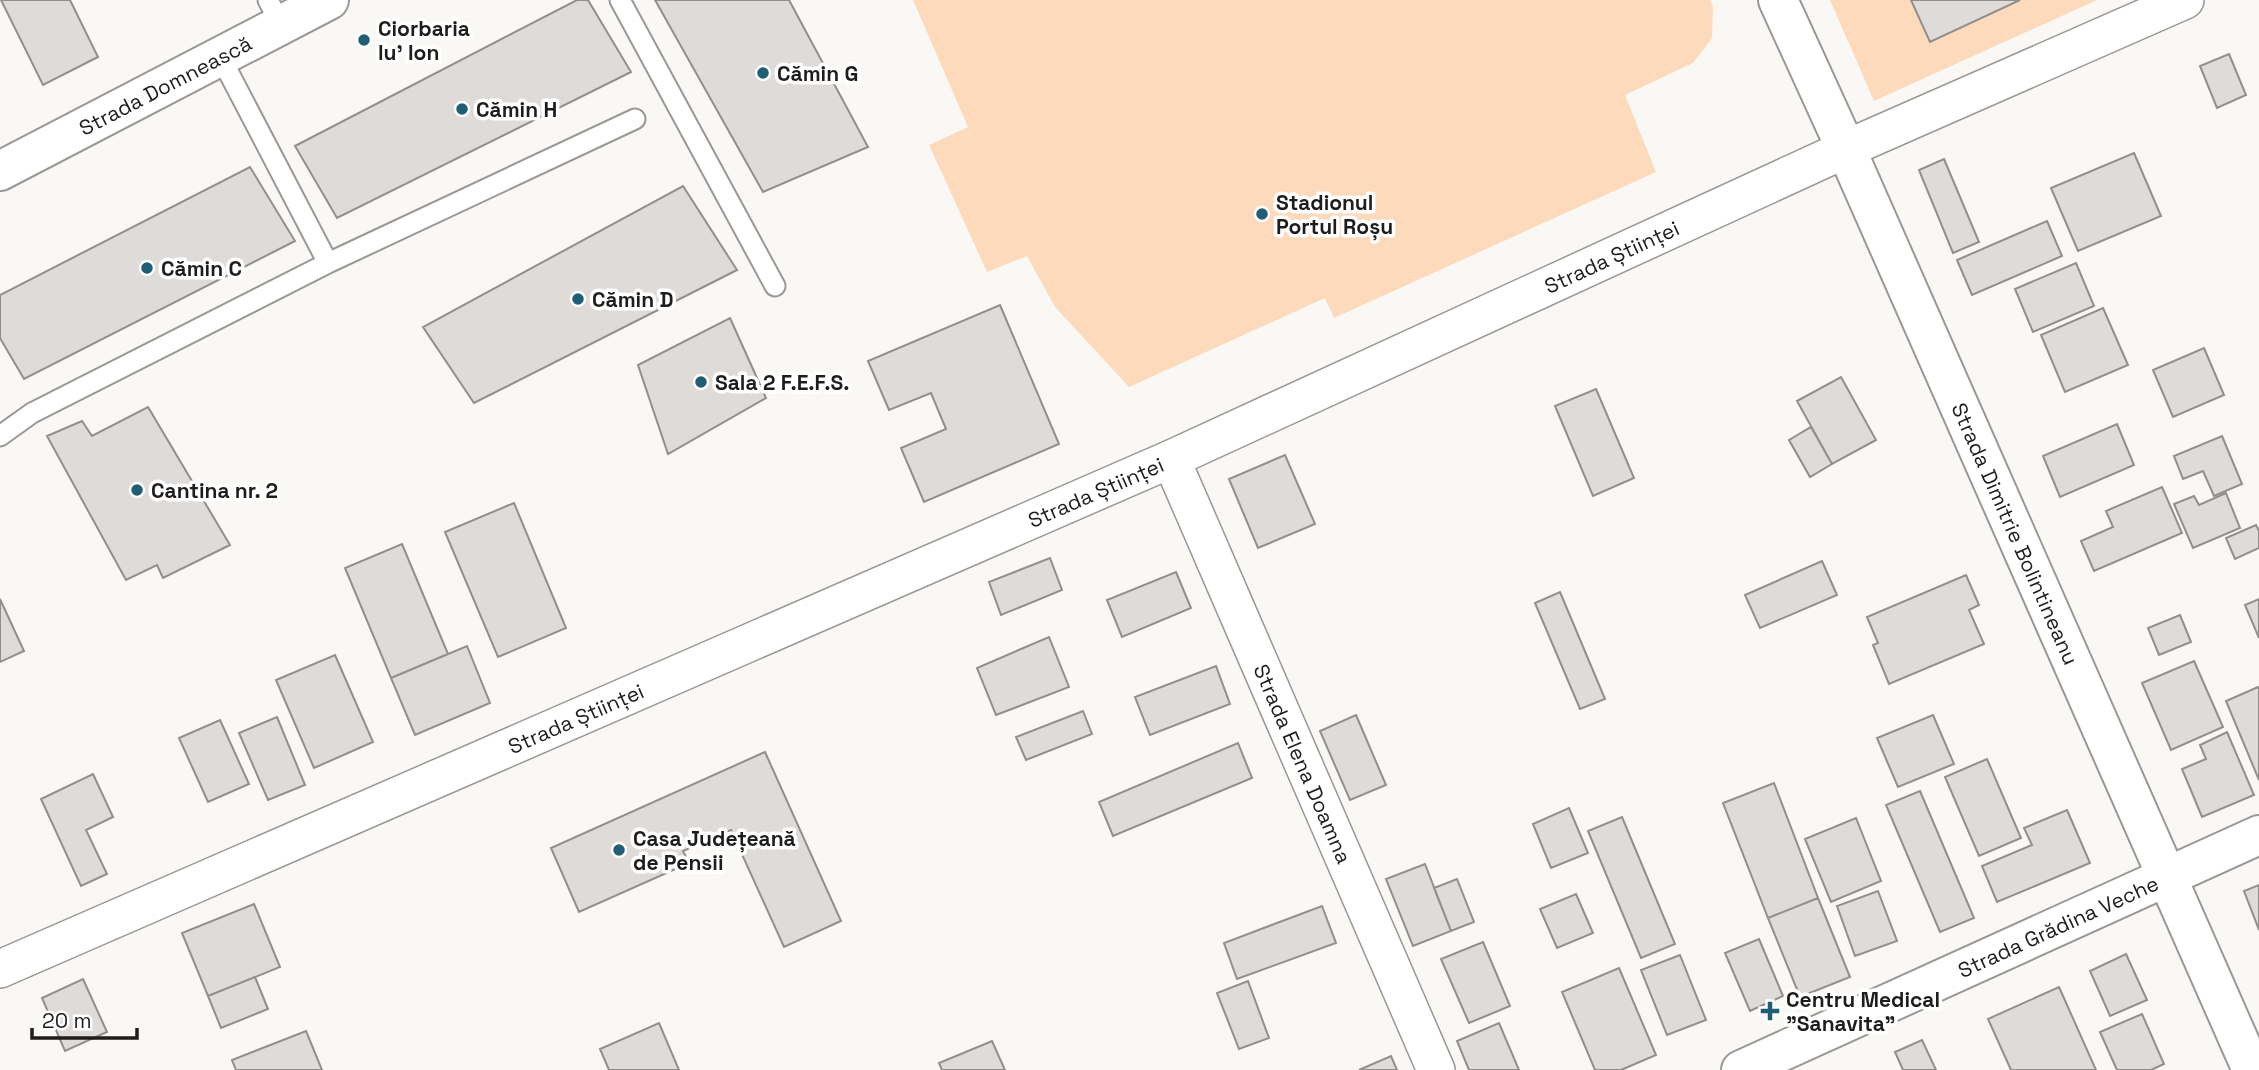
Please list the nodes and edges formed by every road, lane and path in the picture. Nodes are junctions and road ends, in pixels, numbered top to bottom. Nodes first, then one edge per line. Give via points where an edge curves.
1 (328, 0) edge
2 (620, 0) edge
3 (1778, 0) edge
4 (2185, 0) edge
5 (275, 12) edge
6 (220, 56) junction
7 (635, 119) dead end
8 (1846, 149) junction
9 (0, 171) edge
10 (328, 263) junction
11 (775, 286) dead end
12 (0, 436) edge
13 (1171, 460) junction
14 (2259, 835) edge
15 (2166, 876) junction
16 (0, 969) edge
17 (1436, 1070) edge
18 (1741, 1070) edge
19 (2252, 1070) edge

1 - 5 street, Strada Domnească
2 - 11 lane
3 - 8 street, Strada Dimitrie Bolintineanu
4 - 8 street, Strada Științei
5 - 6 street, Strada Domnească
6 - 9 street, Strada Domnească
6 - 10 lane
7 - 10 lane
8 - 13 street, Strada Științei
8 - 15 street, Strada Dimitrie Bolintineanu
10 - 12 lane via 32,413
13 - 16 street, Strada Științei
13 - 17 street, Strada Elena Doamna
14 - 15 street, Strada Grădina Veche
15 - 18 street, Strada Grădina Veche
15 - 19 street, Strada Dimitrie Bolintineanu

